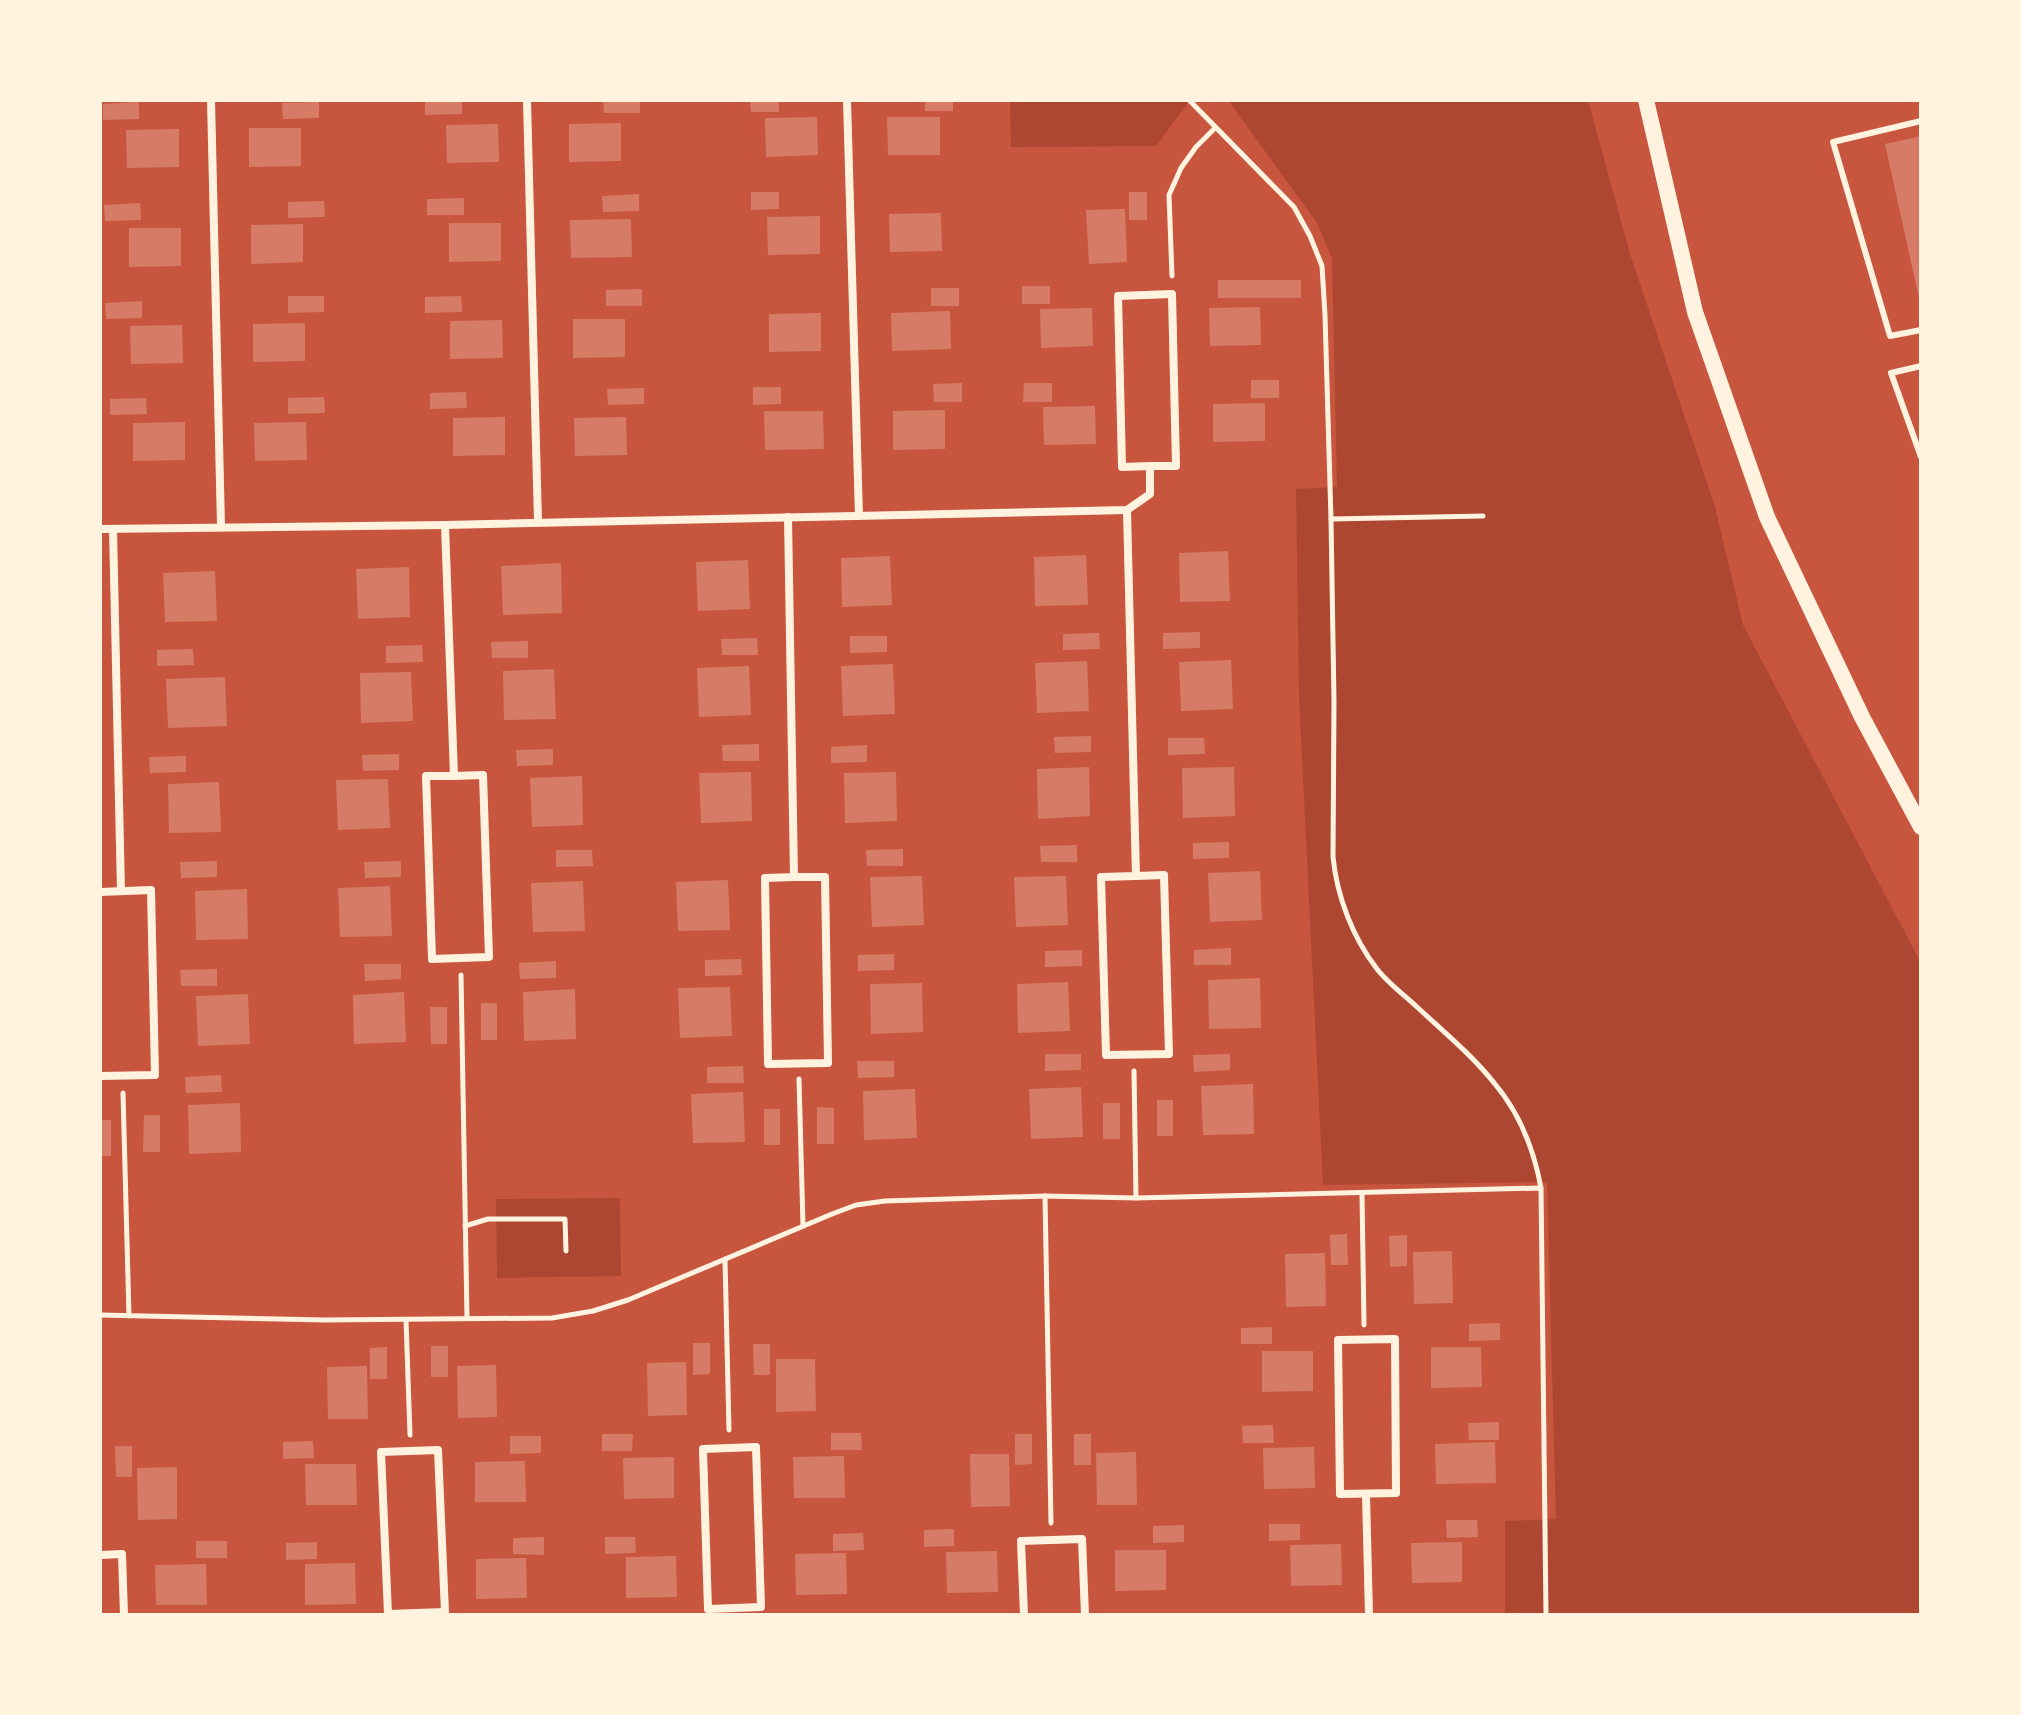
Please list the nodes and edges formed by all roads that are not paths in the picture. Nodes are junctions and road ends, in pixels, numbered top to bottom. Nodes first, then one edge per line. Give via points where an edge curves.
1 (211, 100) edge
2 (527, 100) edge
3 (847, 100) edge
4 (1646, 100) edge
5 (1921, 121) edge
6 (1921, 330) edge
7 (1921, 366) edge
8 (1921, 457) edge
9 (1150, 466) junction
10 (1127, 510) junction
11 (859, 516) junction
12 (788, 517) junction
13 (538, 522) junction
14 (445, 525) junction
15 (221, 526) junction
16 (100, 529) edge
17 (113, 529) junction
18 (454, 776) junction
19 (1921, 827) edge
20 (1136, 876) junction
21 (794, 877) junction
22 (121, 891) junction
23 (100, 892) edge
24 (100, 1076) edge
25 (1366, 1494) junction
26 (100, 1555) edge
27 (732, 1612) edge
28 (415, 1614) edge
29 (124, 1615) edge
30 (1024, 1615) edge
31 (1085, 1615) edge
32 (1369, 1615) edge

1 - 15 street
2 - 13 street
3 - 11 street
4 - 19 main road via 1695,312 1767,517
5 - 6 lane via 1833,142 1890,336
7 - 8 lane via 1891,373
9 - 9 street via 1122,467 1118,296 1172,294 1176,466
9 - 10 street via 1150,494
10 - 11 street
10 - 20 street
11 - 12 street
12 - 13 street
12 - 21 street
13 - 14 street
14 - 15 street
14 - 18 street
15 - 17 street
16 - 17 street
17 - 22 street
18 - 18 street via 426,776 432,959 489,957 483,775
20 - 20 street via 1101,877 1106,1055 1169,1054 1164,875
21 - 21 street via 765,878 768,1064 828,1063 825,877
22 - 23 street
22 - 24 street via 151,890 155,1075
25 - 25 street via 1396,1493 1395,1339 1338,1340 1340,1494
25 - 32 street
26 - 29 street via 122,1554
27 - 27 street via 761,1607 756,1447 703,1449 708,1609
28 - 28 street via 445,1612 438,1450 381,1452 388,1614
30 - 31 street via 1021,1541 1082,1539

